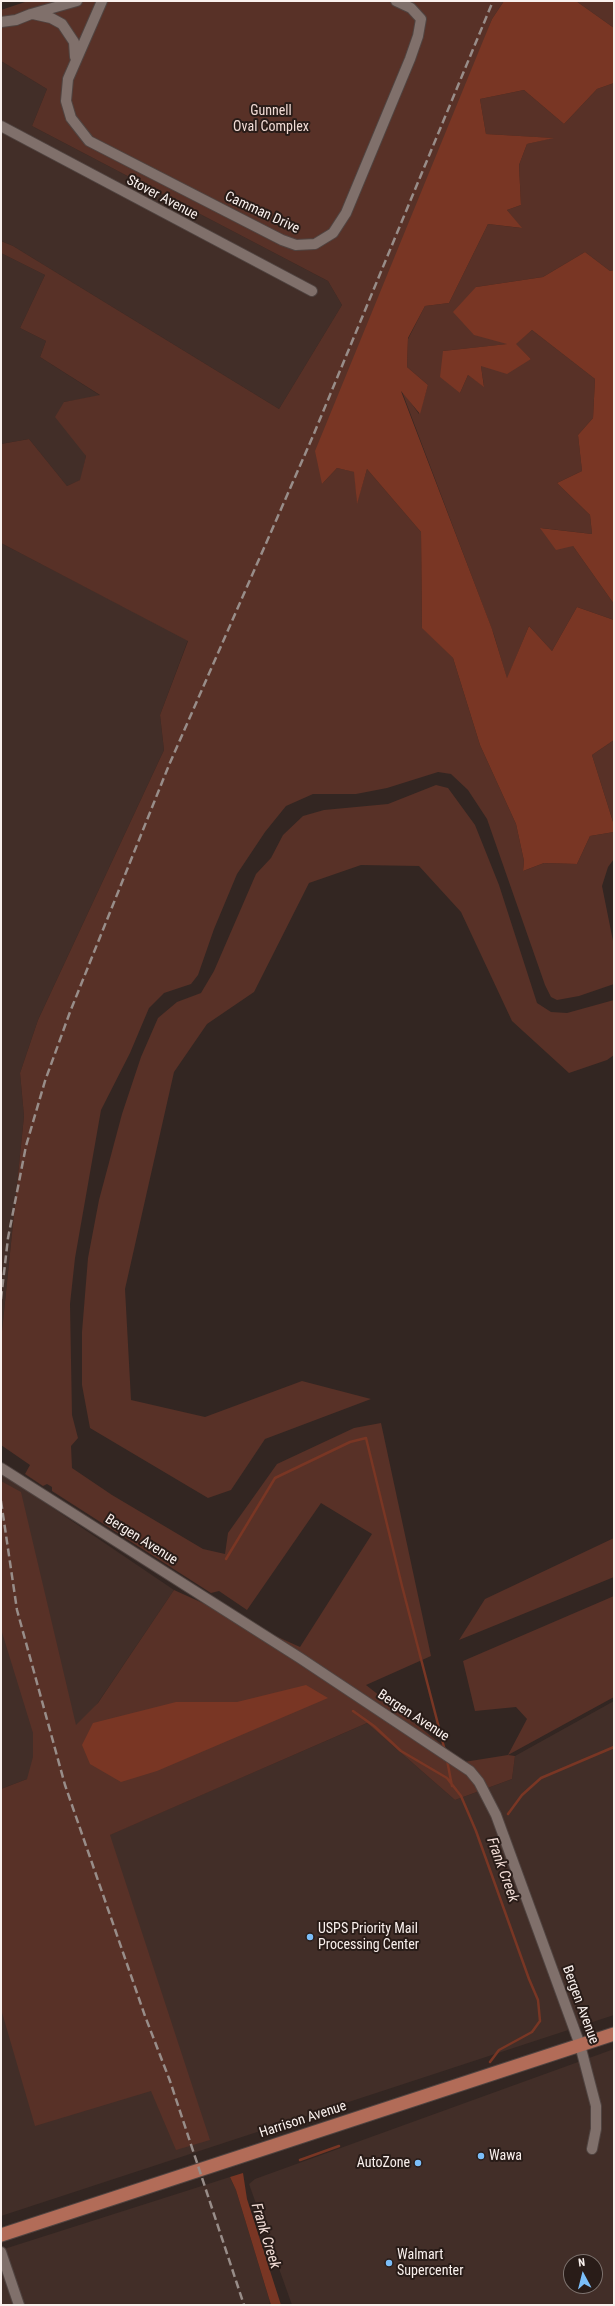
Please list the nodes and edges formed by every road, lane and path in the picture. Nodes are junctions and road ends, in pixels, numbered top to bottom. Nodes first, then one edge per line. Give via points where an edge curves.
1 (77, 1) edge
2 (102, 1) edge
3 (396, 1) edge
4 (31, 14) junction
5 (1, 22) edge
6 (75, 60) junction
7 (1, 126) edge
8 (312, 291) dead end
9 (1, 1468) edge
10 (614, 2034) edge
11 (580, 2045) junction
12 (592, 2149) dead end
13 (1, 2235) edge
14 (1, 2252) edge
15 (19, 2305) edge

1 - 4 street
2 - 6 street, Camman Drive
3 - 6 street, Camman Drive via 418,13 421,19 418,36 346,213 333,233 315,244 296,246 282,240 89,141 71,118 66,101 68,80
4 - 5 street
4 - 6 street, Camman Drive via 51,18 62,24 74,42
7 - 8 street, Stover Avenue
9 - 11 street, Bergen Avenue via 470,1770 496,1815
10 - 11 main road, Harrison Avenue
11 - 12 street, Bergen Avenue via 596,2106 596,2129
11 - 13 main road, Harrison Avenue
14 - 15 street

